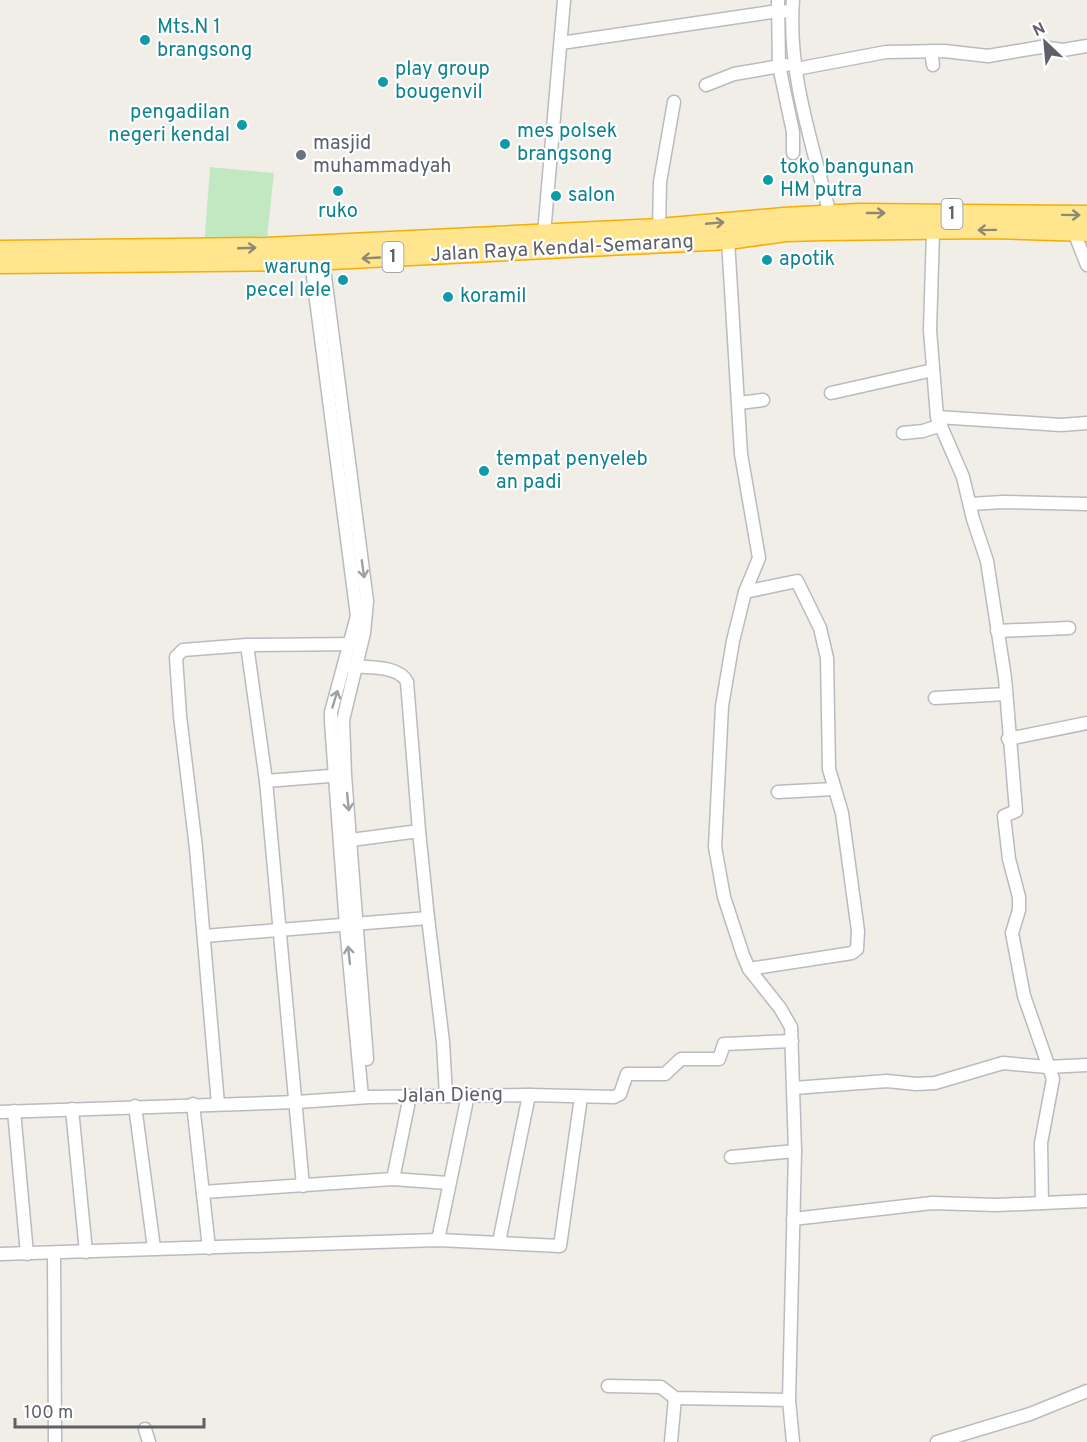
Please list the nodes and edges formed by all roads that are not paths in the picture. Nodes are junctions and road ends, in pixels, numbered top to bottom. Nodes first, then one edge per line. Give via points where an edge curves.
1 (564, 0) edge
2 (778, 5) edge
3 (792, 6) edge
4 (561, 43) junction
5 (1087, 46) edge
6 (931, 51) junction
7 (933, 65) dead end
8 (779, 66) junction
9 (793, 75) junction
10 (706, 85) dead end
11 (674, 102) dead end
12 (793, 153) dead end
13 (1087, 215) edge
14 (824, 220) junction
15 (785, 224) junction
16 (659, 228) junction
17 (933, 232) junction
18 (1080, 232) edge
19 (544, 234) junction
20 (728, 240) junction
21 (0, 250) edge
22 (317, 261) junction
23 (0, 264) edge
24 (1087, 265) edge
25 (933, 370) junction
26 (831, 393) dead end
27 (763, 400) dead end
28 (739, 403) junction
29 (939, 421) junction
30 (1087, 423) edge
31 (903, 433) dead end
32 (970, 504) junction
33 (1087, 504) edge
34 (745, 592) junction
35 (1069, 628) dead end
36 (997, 632) junction
37 (356, 644) junction
38 (247, 645) junction
39 (351, 667) junction
40 (1006, 694) junction
41 (935, 698) dead end
42 (1087, 723) edge
43 (1008, 740) junction
44 (340, 775) junction
45 (266, 781) junction
46 (834, 789) junction
47 (778, 792) dead end
48 (419, 831) junction
49 (351, 840) junction
50 (428, 918) junction
51 (352, 925) junction
52 (279, 930) junction
53 (204, 936) junction
54 (749, 969) junction
55 (792, 1041) junction
56 (1087, 1065) edge
57 (1047, 1067) junction
58 (794, 1088) junction
59 (468, 1095) junction
60 (529, 1095) junction
61 (410, 1096) junction
62 (446, 1096) junction
63 (366, 1097) junction
64 (581, 1097) junction
65 (297, 1102) junction
66 (193, 1104) junction
67 (218, 1104) junction
68 (135, 1106) junction
69 (72, 1109) junction
70 (14, 1111) junction
71 (0, 1112) edge
72 (795, 1151) junction
73 (731, 1156) dead end
74 (393, 1179) junction
75 (448, 1183) junction
76 (303, 1186) junction
77 (203, 1192) junction
78 (1087, 1201) edge
79 (1041, 1203) junction
80 (792, 1219) junction
81 (438, 1240) junction
82 (499, 1242) junction
83 (560, 1246) junction
84 (574, 1247) dead end
85 (154, 1248) junction
86 (209, 1248) junction
87 (86, 1252) junction
88 (0, 1254) edge
89 (27, 1254) junction
90 (54, 1254) junction
91 (608, 1386) dead end
92 (1087, 1391) edge
93 (675, 1398) junction
94 (789, 1400) junction
95 (145, 1429) dead end
96 (55, 1442) edge
97 (149, 1442) edge
98 (671, 1442) edge
99 (793, 1442) edge
100 (938, 1442) edge

1 - 4 street
2 - 3 street
2 - 4 street
2 - 8 street
3 - 9 street
4 - 19 street
5 - 6 street via 1063,50 1041,47 988,57
6 - 7 street
6 - 9 street via 886,52
8 - 9 street
8 - 10 street via 734,74
9 - 12 street
9 - 14 street
11 - 16 street via 660,182
14 -> 13 highway, Jalan Raya Kendal-Semarang / 1
14 - 15 highway, Jalan Raya Kendal-Semarang / 1
14 - 17 highway, Jalan Raya Kendal-Semarang / 1
16 -> 15 highway, Jalan Raya Kendal-Semarang / 1
15 - 20 highway, Jalan Raya Kendal-Semarang / 1
16 - 19 highway, Jalan Raya Kendal-Semarang / 1
18 -> 17 highway, Jalan Raya Kendal-Semarang / 1
17 - 25 street
18 - 24 street
21 -> 19 highway, Jalan Raya Kendal-Semarang / 1 via 266,247
20 -> 22 highway, Jalan Raya Kendal-Semarang / 1
20 - 28 street
22 - 23 highway, Jalan Raya Kendal-Semarang / 1
22 - 37 street via 346,479
25 - 26 street
25 - 29 street
27 - 28 street
28 - 34 street via 744,478 759,558
29 - 30 street
29 - 31 street via 923,431
29 - 32 street
32 - 33 street
32 - 36 street via 987,561
34 - 46 street via 793,580 804,590 827,658 829,770
34 - 54 street via 722,706 715,847 724,897
35 - 36 street
36 - 40 street
37 - 38 street
37 - 39 street
38 - 45 street
38 - 53 street via 183,650 176,657
39 - 44 street via 337,721
39 - 48 street via 392,671 407,682
40 - 41 street
40 - 43 street
42 - 43 street
43 - 57 street via 1016,811 1004,816 1019,910 1012,933 1024,996
44 - 45 street
44 -> 49 street
44 - 51 street
45 - 52 street
46 - 47 street
46 - 54 street via 842,813 855,906 856,951
48 - 49 street
48 - 50 street
49 - 51 street
50 - 51 street
50 - 62 street
51 - 52 street
51 - 63 street
52 - 53 street
52 - 65 street
53 - 67 street
54 - 55 street via 786,1017
55 - 58 street
55 - 64 street via 724,1044 719,1059 681,1059 665,1074 627,1074 616,1097
56 - 57 street
57 - 58 street via 1003,1063 935,1083 868,1082
57 - 79 street via 1053,1079 1041,1143
58 - 72 street
59 - 60 street, Jalan Dieng
59 - 62 street, Jalan Dieng
59 - 75 street
60 - 64 street, Jalan Dieng
60 - 82 street
61 - 62 street, Jalan Dieng
61 - 63 street, Jalan Dieng
61 - 74 street
63 - 65 street, Jalan Dieng
64 - 83 street
65 - 67 street, Jalan Dieng
65 - 76 street
66 - 67 street, Jalan Dieng
66 - 68 street, Jalan Dieng
66 - 77 street
68 - 69 street, Jalan Dieng
68 - 85 street
69 - 70 street, Jalan Dieng
69 - 87 street
70 - 71 street, Jalan Dieng
70 - 89 street
72 - 73 street
72 - 80 street
74 - 75 street
74 - 76 street
75 - 81 street
76 - 77 street
77 - 86 street
78 - 79 street
79 - 80 street via 932,1203
80 - 94 street
81 - 82 street
81 - 86 street
82 - 83 street
83 - 84 street
85 - 86 street
85 - 87 street
87 - 90 street
88 - 89 street
89 - 90 street
90 - 96 street
91 - 93 street via 661,1387
92 - 100 street via 1039,1411
93 - 94 street
93 - 98 street
94 - 99 street
95 - 97 street

